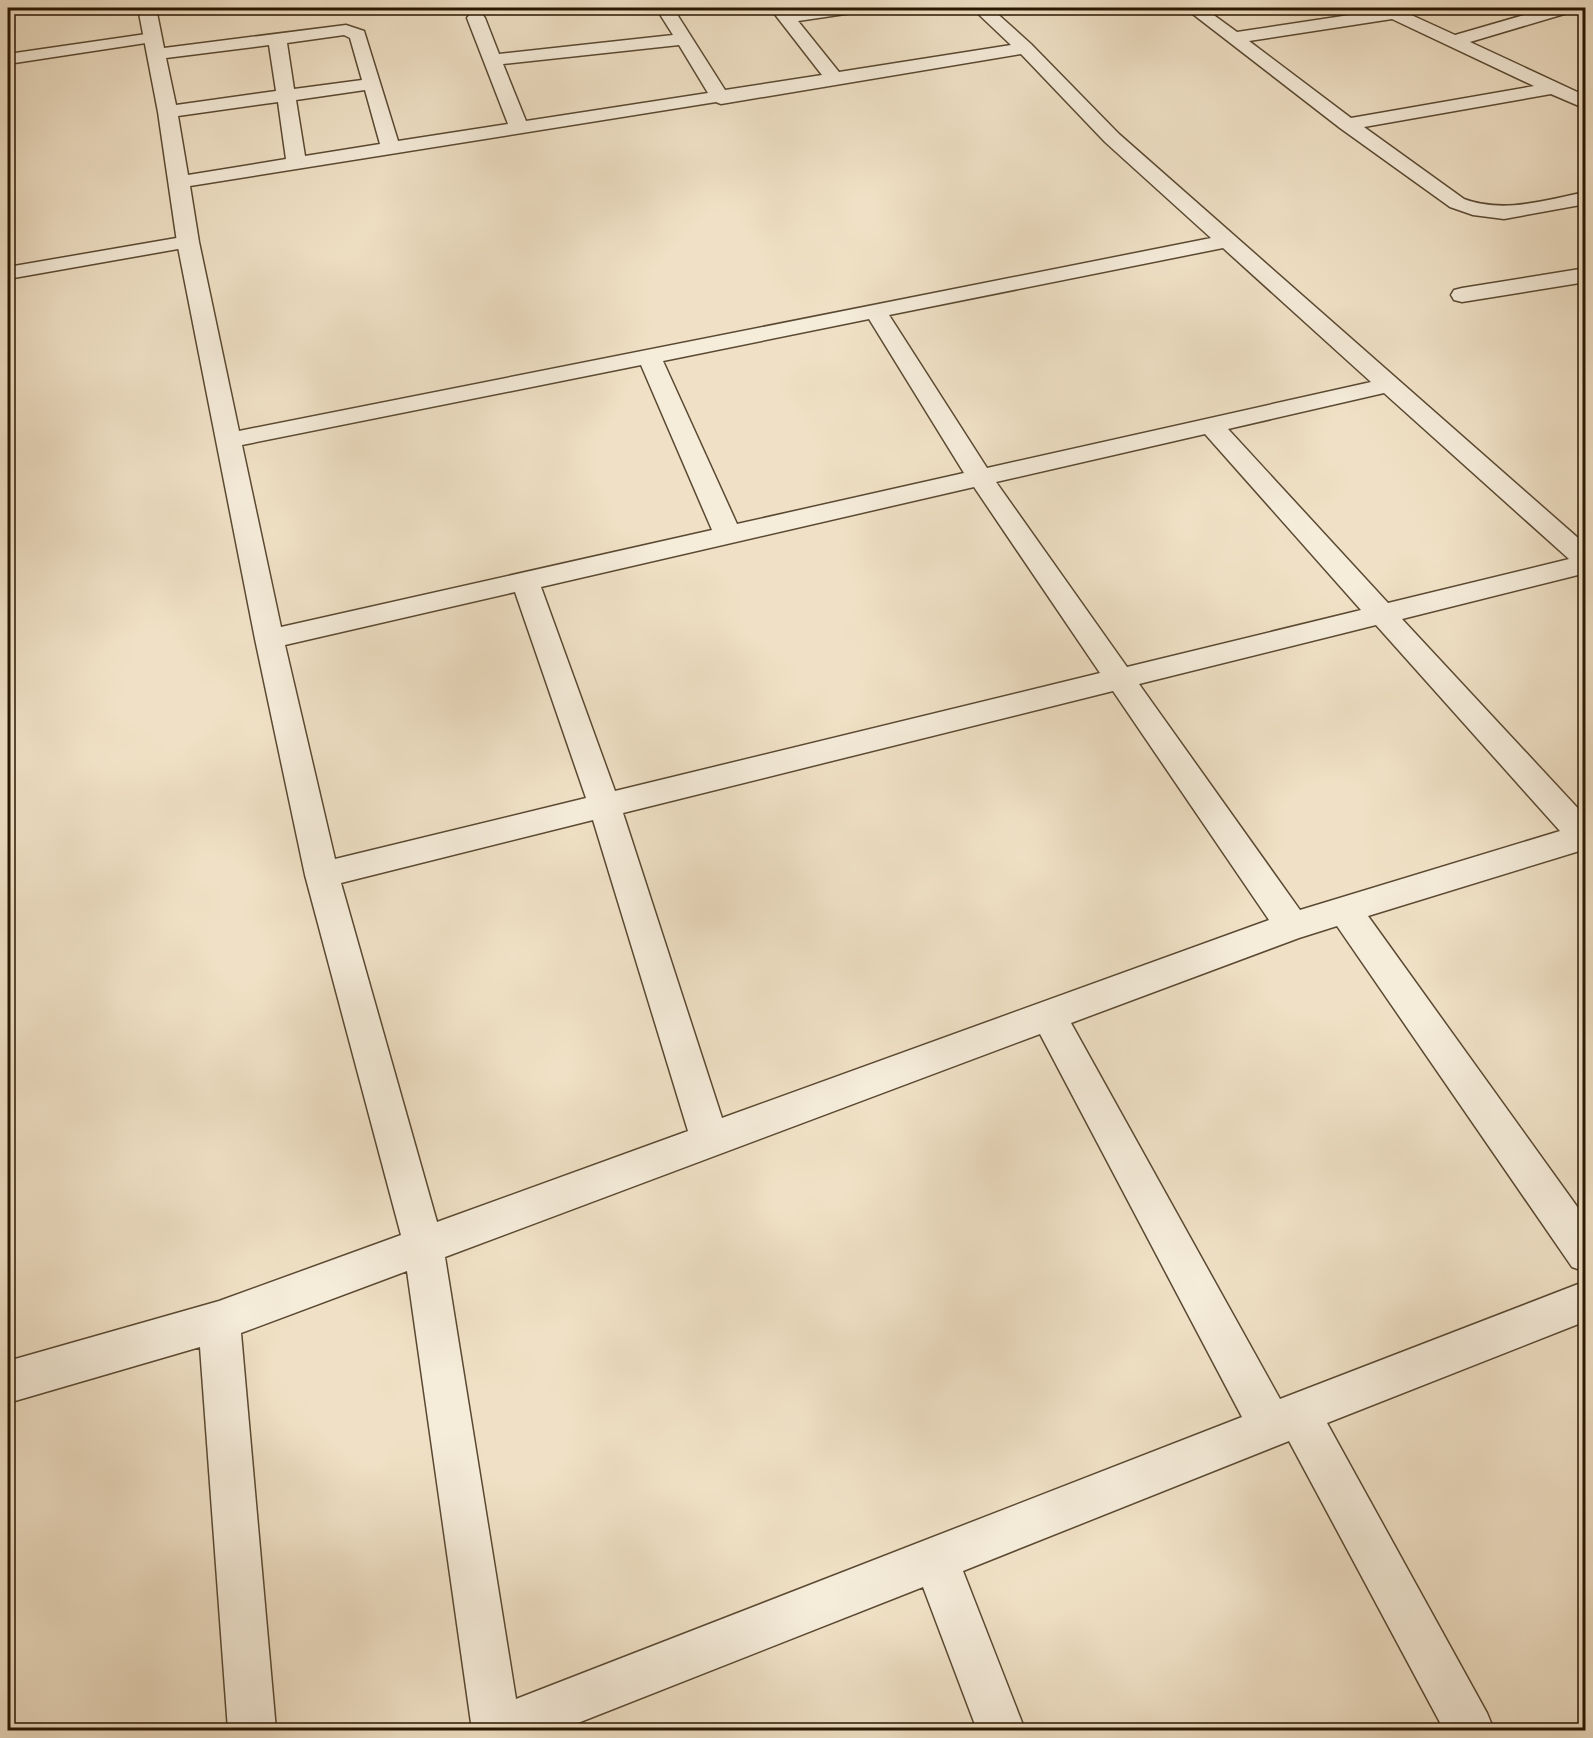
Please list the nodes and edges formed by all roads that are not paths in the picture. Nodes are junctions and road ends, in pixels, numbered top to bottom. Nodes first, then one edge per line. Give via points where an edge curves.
1 (665, 8) edge
2 (852, 8) edge
3 (981, 8) edge
4 (1194, 8) edge
5 (1565, 8) edge
6 (1389, 10) edge
7 (782, 13) edge
8 (476, 18) dead end
9 (152, 33) edge
10 (277, 38) junction
11 (1234, 38) junction
12 (684, 39) junction
13 (1454, 41) junction
14 (1025, 48) junction
15 (8, 59) edge
16 (492, 60) junction
17 (835, 79) junction
18 (371, 84) junction
19 (1553, 88) junction
20 (285, 97) junction
21 (721, 98) junction
22 (1586, 103) edge
23 (168, 112) junction
24 (1347, 124) junction
25 (520, 129) junction
26 (391, 150) junction
27 (297, 165) junction
28 (179, 182) junction
29 (1586, 198) edge
30 (1228, 241) junction
31 (188, 242) junction
32 (8, 273) edge
33 (1586, 275) edge
34 (1462, 295) dead end
35 (875, 311) junction
36 (649, 356) junction
37 (1389, 385) junction
38 (1210, 425) junction
39 (230, 440) junction
40 (980, 478) junction
41 (728, 535) junction
42 (1586, 562) edge
43 (525, 581) junction
44 (1382, 614) junction
45 (269, 639) junction
46 (1119, 679) junction
47 (605, 806) junction
48 (1585, 837) edge
49 (322, 875) junction
50 (1345, 910) junction
51 (1292, 926) junction
52 (1048, 1015) junction
53 (710, 1139) junction
54 (423, 1244) junction
55 (1586, 1253) edge
56 (1582, 1308) edge
57 (219, 1321) junction
58 (8, 1382) edge
59 (1285, 1420) junction
60 (936, 1559) junction
61 (252, 1731) edge
62 (496, 1731) edge
63 (500, 1731) edge
64 (1000, 1731) edge
65 (1470, 1731) edge

1 - 12 street
2 - 7 street
3 - 14 street
4 - 11 street
5 - 13 street
6 - 11 street
6 - 13 street
7 - 17 street
8 - 16 street
9 - 10 street
9 - 15 lane
9 - 23 street
10 - 18 street via 354,32
10 - 20 street
11 - 24 street
12 - 16 street
12 - 21 street
13 - 19 street
14 - 17 street
14 - 30 street via 1112,138
16 - 25 street
17 - 21 street
18 - 20 street
18 - 26 street
19 - 22 street
19 - 24 street
20 - 23 street
20 - 27 street
21 - 25 street
23 - 28 street
24 - 29 street via 1471,210 1489,214 1514,212
25 - 26 street
26 - 27 street
27 - 28 street
28 - 31 street
30 - 35 street
30 - 37 street
31 - 32 lane
31 - 39 street
33 - 34 street
35 - 36 street
35 - 40 street
36 - 39 street
36 - 41 street
37 - 38 street
37 - 42 street
38 - 40 street
38 - 44 street
39 - 45 street
40 - 41 street
40 - 46 street
41 - 43 street
42 - 44 street
43 - 45 street
43 - 47 street
44 - 46 street
44 - 48 street
45 - 49 street
46 - 47 street
46 - 51 street
47 - 49 street
47 - 53 street
48 - 50 street
49 - 54 street
50 - 51 street
50 - 55 street
51 - 52 street
52 - 53 street
52 - 59 street
53 - 54 street
54 - 57 street
54 - 62 street
56 - 59 street
57 - 58 street
57 - 61 street
59 - 60 street
59 - 65 street
60 - 63 street
60 - 64 street

